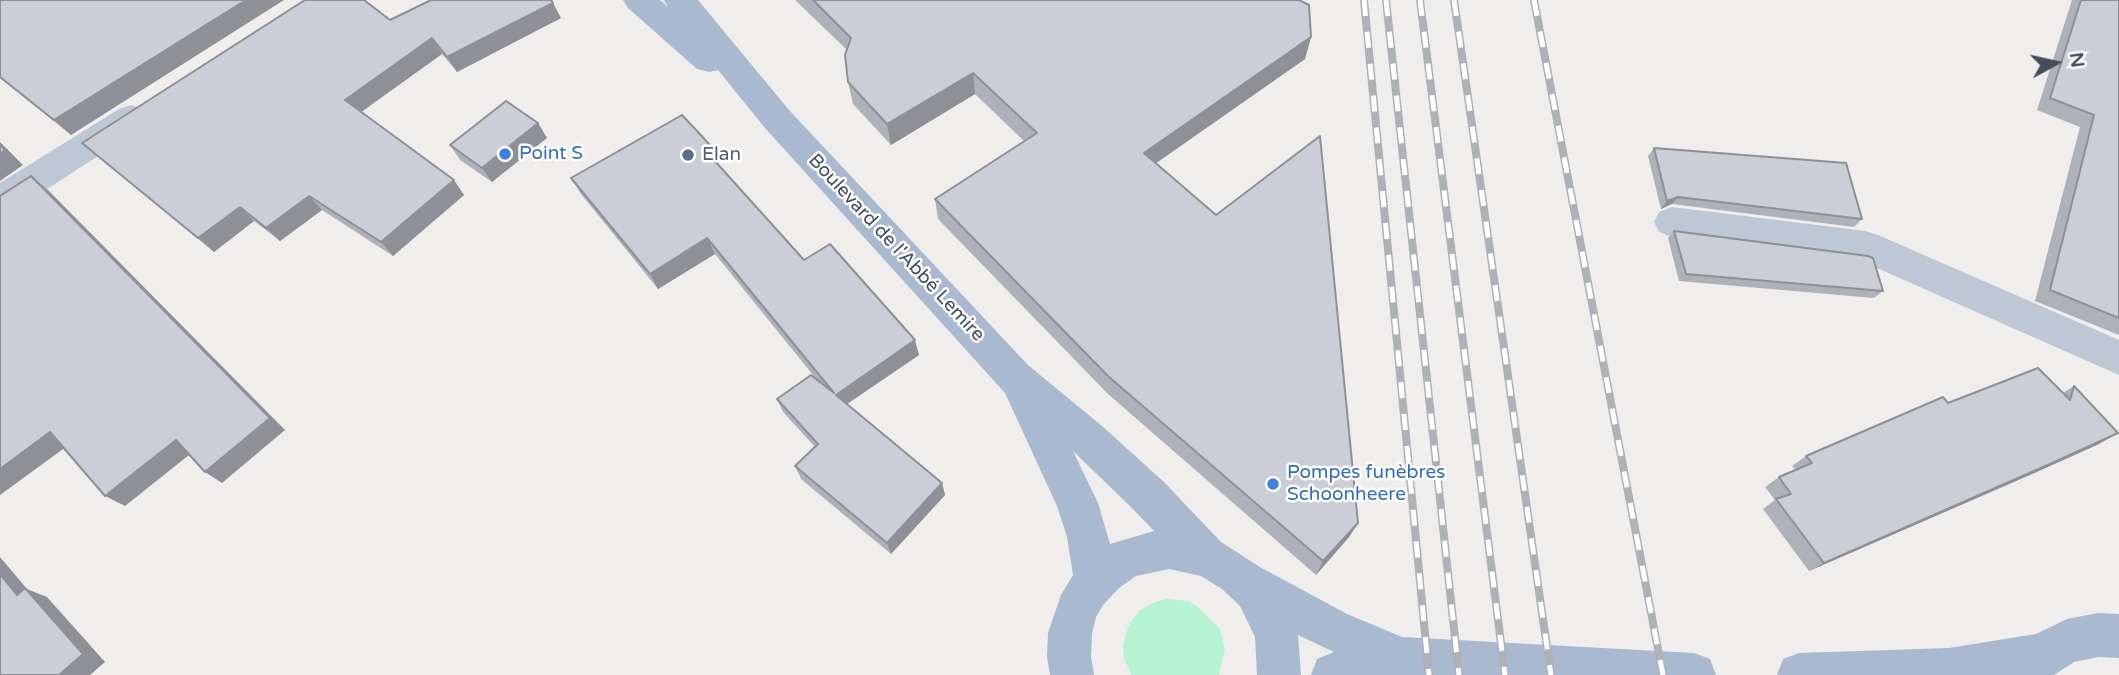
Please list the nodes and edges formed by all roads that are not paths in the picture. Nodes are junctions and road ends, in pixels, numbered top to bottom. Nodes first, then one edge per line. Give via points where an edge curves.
1 (639, 0) edge
2 (680, 0) edge
3 (157, 102) edge
4 (777, 119) junction
5 (0, 201) edge
6 (1672, 222) dead end
7 (2119, 358) edge
8 (1014, 377) junction
9 (1205, 555) junction
10 (1095, 580) junction
11 (1247, 582) junction
12 (2119, 636) edge
13 (1402, 659) junction
14 (2034, 665) edge
15 (1072, 675) edge
16 (1279, 675) edge
17 (1333, 675) edge
18 (1694, 675) edge
19 (1799, 675) edge

1 - 4 main road, Boulevard de l'Abbé Lemire
2 - 4 main road, Boulevard de l'Abbé Lemire
3 - 5 street
4 - 8 main road, Boulevard de l'Abbé Lemire
6 - 7 street via 1865,246
8 - 9 main road, Boulevard de l'Abbé Lemire via 1088,439
8 - 10 main road, Boulevard de l'Abbé Lemire via 1074,495 1088,537
9 - 10 main road via 1182,550 1146,552 1124,559
9 - 11 main road
10 - 15 main road via 1076,610 1070,633
11 - 13 main road via 1331,629
11 - 16 main road via 1274,624
12 - 14 main road via 2067,641
13 - 17 main road
13 - 18 main road
14 - 19 main road

